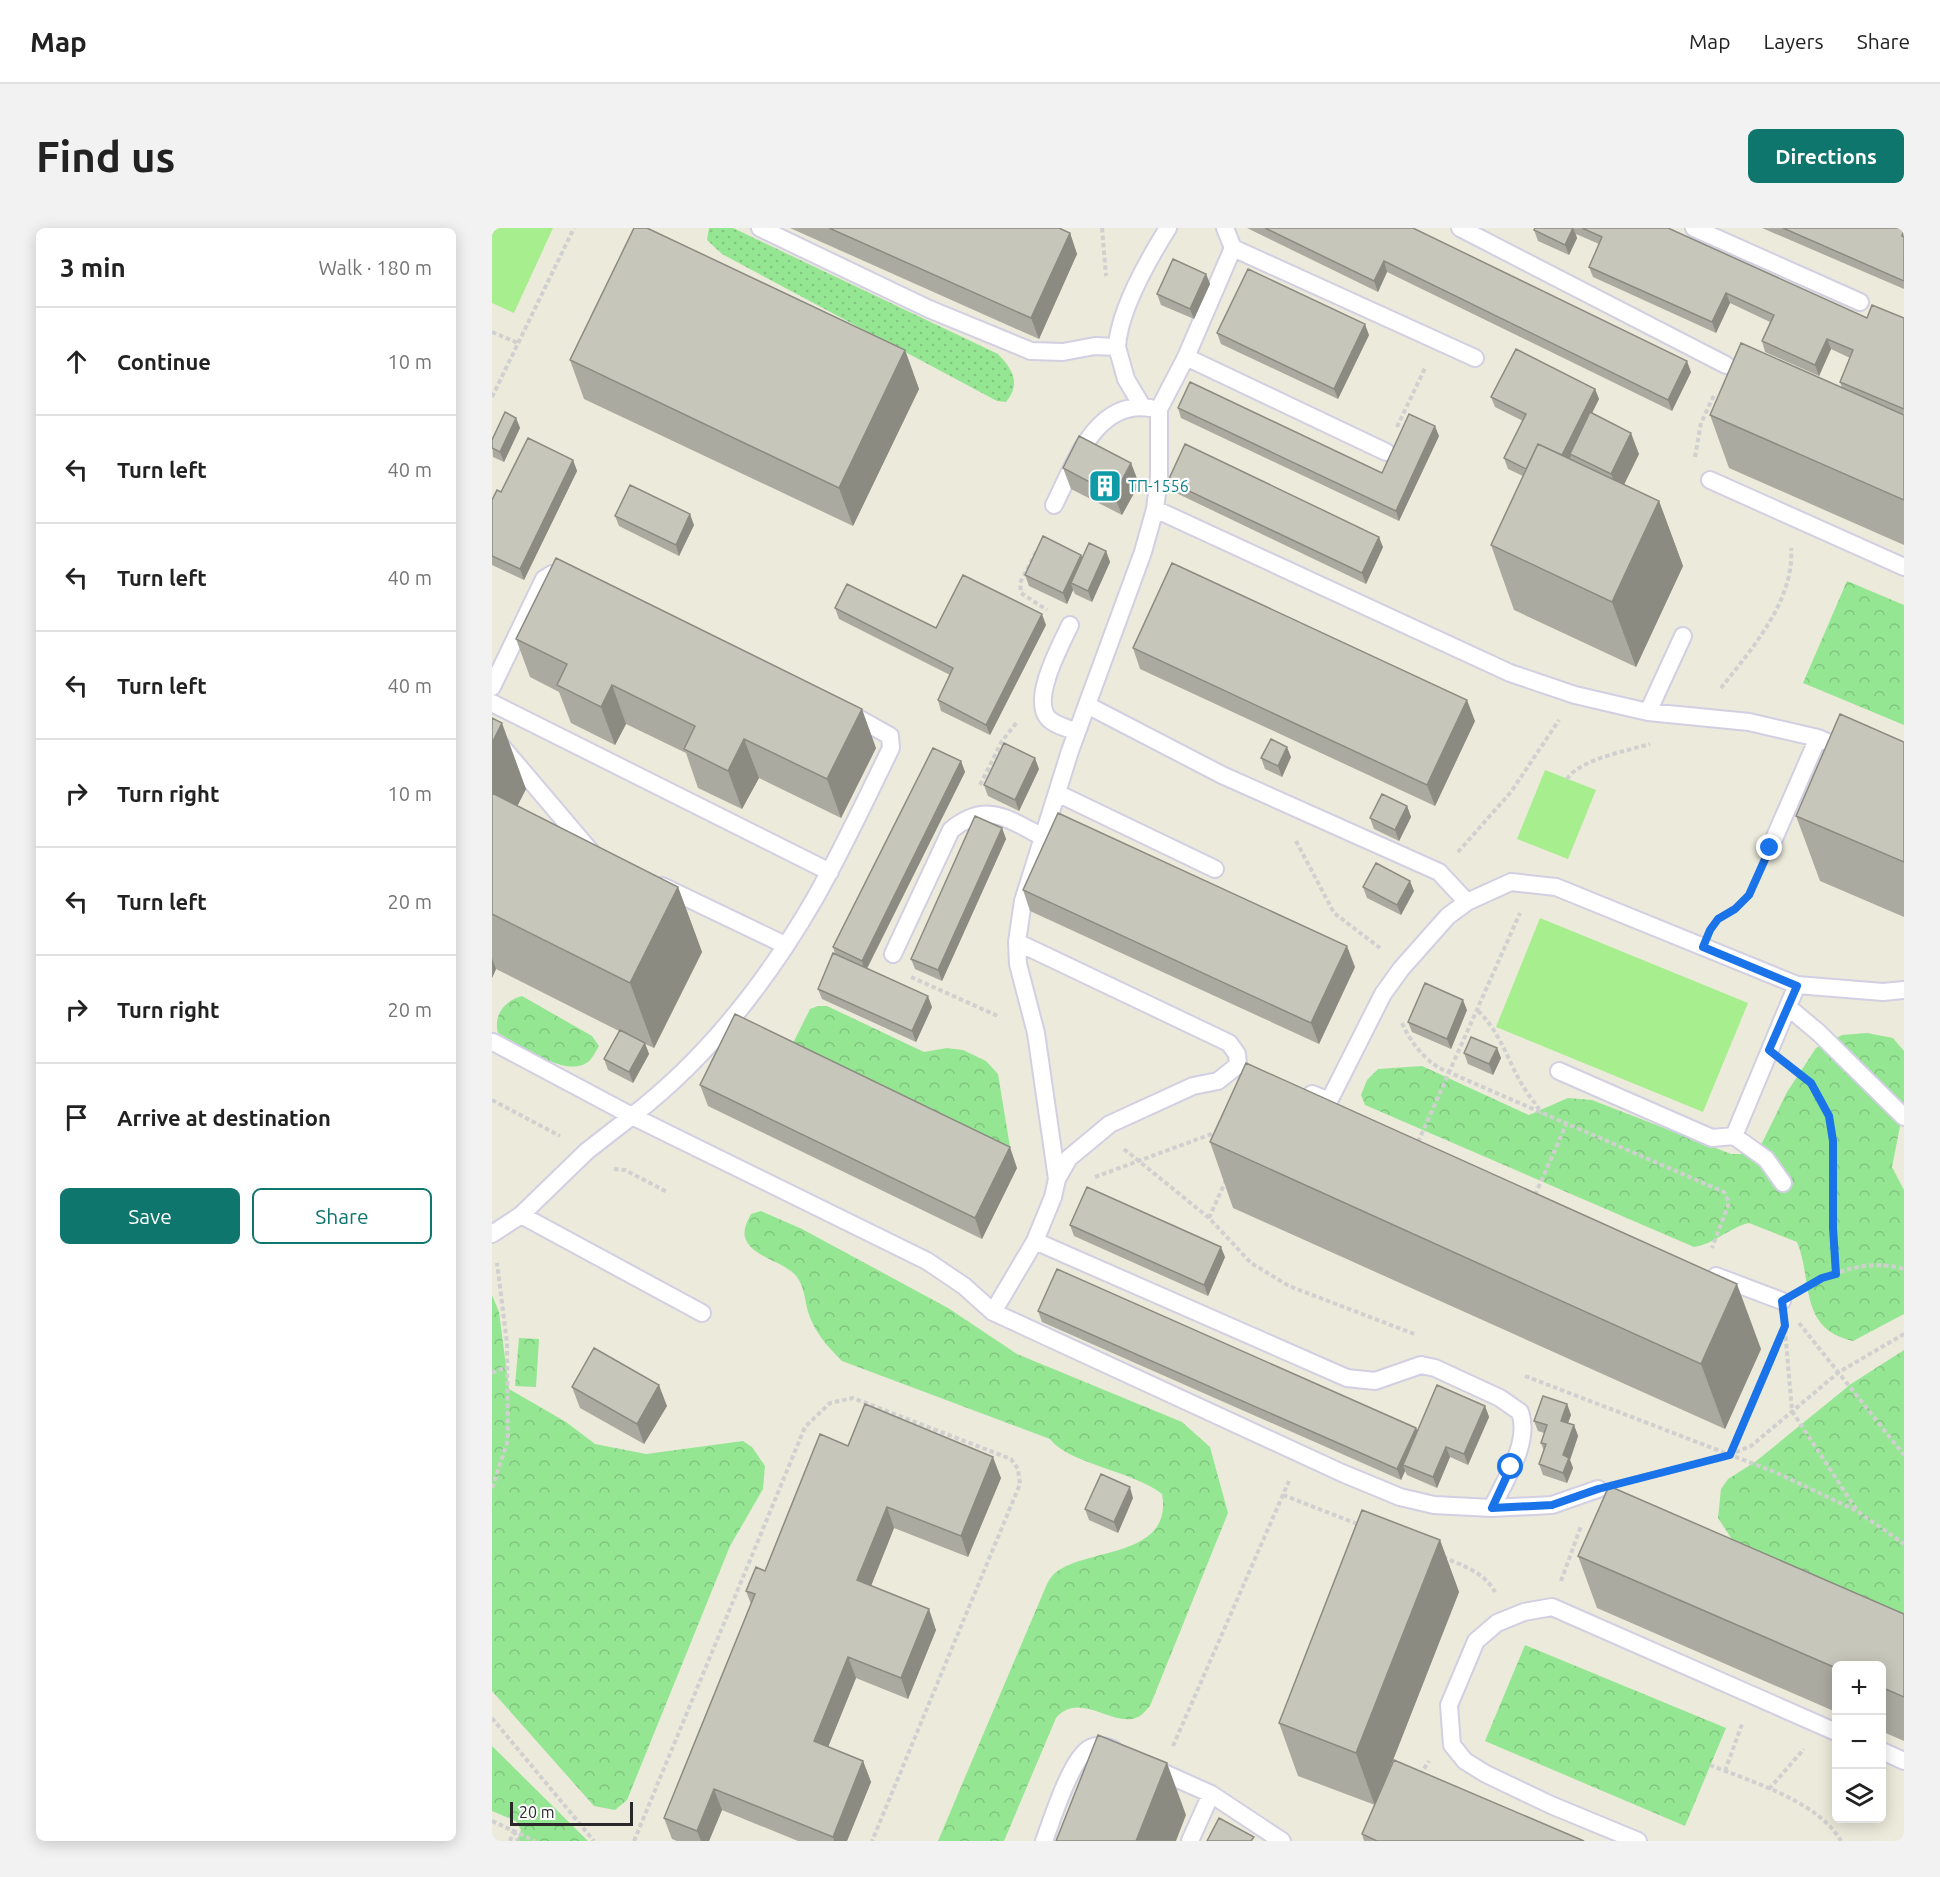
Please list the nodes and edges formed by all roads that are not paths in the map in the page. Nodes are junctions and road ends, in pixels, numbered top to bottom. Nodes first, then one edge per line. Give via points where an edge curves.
1 (760, 228) edge
2 (1168, 228) edge
3 (1225, 228) edge
4 (1460, 228) edge
5 (1694, 228) edge
6 (1233, 248) junction
7 (1860, 302) dead end
8 (1117, 347) junction
9 (1186, 357) junction
10 (1475, 358) dead end
11 (1726, 365) road end
12 (1150, 408) junction
13 (1386, 452) road end
14 (1710, 480) road end
15 (1054, 505) dead end
16 (1155, 509) junction
17 (1904, 567) edge
18 (583, 582) edge
19 (1070, 625) road end
20 (1683, 636) dead end
21 (492, 687) edge
22 (492, 703) edge
23 (829, 703) edge
24 (1087, 705) junction
25 (1648, 712) junction
26 (1077, 732) junction
27 (492, 735) edge
28 (1818, 738) junction
29 (1862, 757) edge
30 (1059, 794) junction
31 (1045, 838) junction
32 (1770, 848) road end
33 (602, 858) edge
34 (1215, 868) dead end
35 (830, 872) junction
36 (645, 879) edge
37 (1467, 902) junction
38 (1017, 942) junction
39 (785, 945) junction
40 (893, 954) road end
41 (1797, 986) junction
42 (1904, 990) edge
43 (1788, 1007) junction
44 (493, 1042) edge
45 (1238, 1065) junction
46 (1559, 1071) dead end
47 (1259, 1073) edge
48 (1299, 1089) edge
49 (632, 1116) junction
50 (1904, 1117) edge
51 (1734, 1136) junction
52 (1057, 1179) junction
53 (1783, 1183) dead end
54 (521, 1215) junction
55 (492, 1234) edge
56 (1035, 1240) junction
57 (1703, 1271) edge
58 (1782, 1301) road end
59 (993, 1312) junction
60 (702, 1313) dead end
61 (1598, 1489) road end
62 (1492, 1508) junction
63 (1832, 1730) edge
64 (1886, 1753) edge
65 (1904, 1761) edge
66 (1211, 1794) junction
67 (1044, 1841) edge
68 (1190, 1841) edge
69 (1282, 1841) edge
70 (1638, 1841) edge

1 - 8 lane via 929,309 1030,351
2 - 8 lane via 1129,301 1118,328
3 - 6 lane
4 - 11 lane
5 - 7 lane
6 - 9 lane
6 - 10 lane
8 - 12 lane via 1126,379
9 - 12 lane
9 - 13 lane
12 - 15 lane via 1112,414 1092,434
12 - 16 lane via 1159,477
14 - 17 lane
16 - 24 lane
16 - 25 lane via 1510,673 1575,695
18 - 21 lane via 562,571 544,579
19 - 26 lane via 1046,680 1042,703 1050,720
20 - 25 lane
22 - 35 lane
23 - 35 lane via 882,729 890,736 891,748
24 - 26 lane
24 - 37 lane via 1222,775 1439,872
25 - 28 lane via 1749,722
26 - 30 lane
27 - 33 lane via 591,853
28 - 29 lane
28 - 32 lane
30 - 31 lane
30 - 34 lane
31 - 38 lane via 1023,901
31 - 40 lane via 997,814 977,815 951,830
35 - 39 lane
36 - 39 lane
37 - 41 lane via 1511,882 1557,887
37 - 48 lane via 1448,916 1383,993 1334,1104
38 - 45 lane via 1229,1043 1237,1054
38 - 52 lane via 1017,964 1036,1034
39 - 49 lane via 708,1046 669,1087
41 - 42 lane
41 - 43 lane
43 - 50 lane
43 - 51 lane
44 - 49 lane
45 - 47 lane
45 - 52 lane via 1218,1081 1193,1086 1101,1129 1069,1158
46 - 51 lane via 1712,1138
49 - 54 lane via 587,1151
49 - 59 lane via 927,1261
51 - 53 lane via 1767,1159
52 - 56 lane
54 - 55 lane
54 - 60 lane
56 - 59 lane
56 - 62 lane via 1347,1378 1375,1381 1421,1365 1500,1398 1520,1412 1523,1429
57 - 58 lane
59 - 62 lane via 1400,1497 1434,1505
61 - 62 lane via 1552,1505
63 - 70 lane via 1552,1607 1497,1623 1476,1641 1449,1705 1452,1745 1465,1761 1486,1774
64 - 65 lane
66 - 67 lane via 1103,1745 1090,1748 1078,1759
66 - 68 lane
66 - 69 lane

